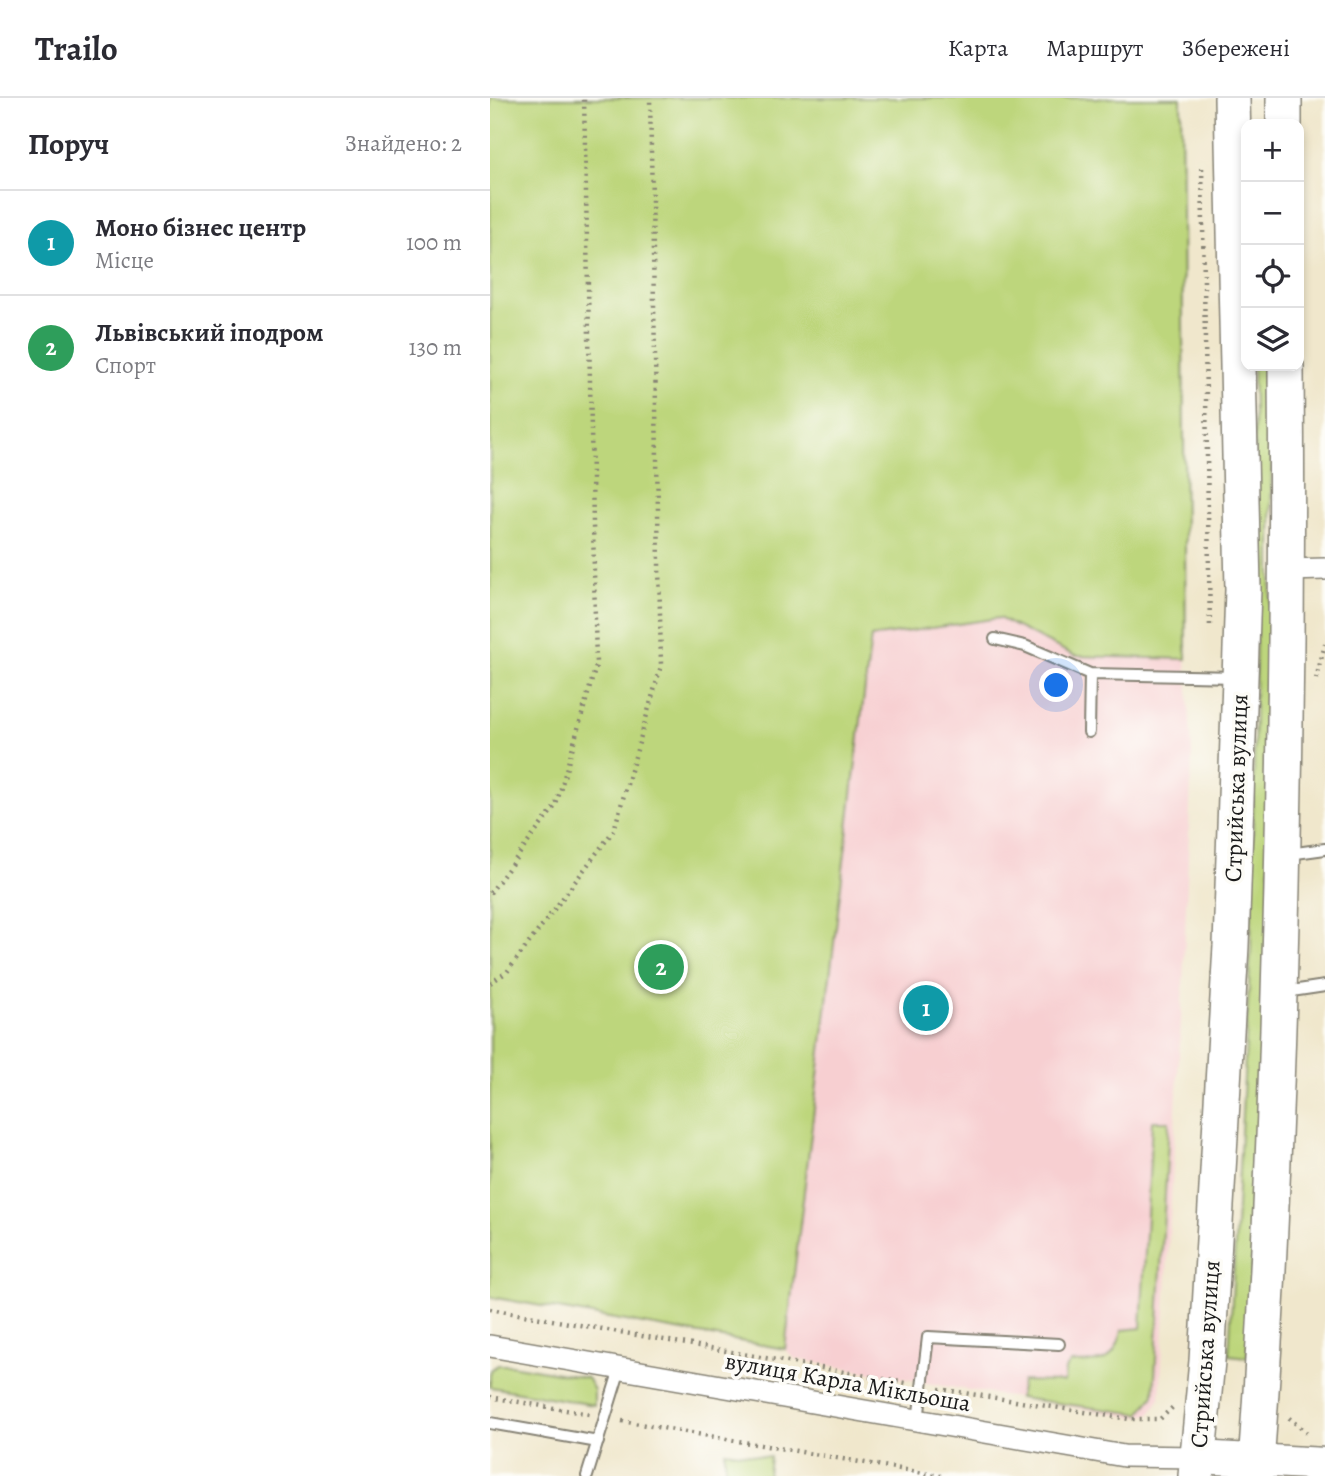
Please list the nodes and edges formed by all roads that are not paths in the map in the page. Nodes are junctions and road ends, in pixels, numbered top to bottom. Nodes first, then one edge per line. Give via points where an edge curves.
1 (1232, 98) edge
2 (1284, 98) edge
3 (1284, 119) edge
4 (1286, 371) edge
5 (1325, 569) edge
6 (1288, 570) junction
7 (995, 639) dead end
8 (1090, 674) junction
9 (1225, 677) junction
10 (1089, 732) dead end
11 (1325, 849) edge
12 (1283, 855) junction
13 (1325, 986) edge
14 (1279, 993) junction
15 (1059, 1344) dead end
16 (490, 1346) edge
17 (620, 1369) junction
18 (918, 1421) junction
19 (490, 1423) edge
20 (598, 1442) junction
21 (1325, 1464) edge
22 (1197, 1467) edge
23 (1255, 1468) edge
24 (587, 1476) edge

1 - 9 main road, Стрийська вулиця via 1243,589
2 - 3 main road
4 - 6 main road, Стрийська вулиця
5 - 6 street
6 - 12 main road, Стрийська вулиця
7 - 8 lane via 1025,646
8 - 9 lane
8 - 10 lane
9 - 22 main road, Стрийська вулиця via 1230,959
11 - 12 lane
12 - 14 main road, Стрийська вулиця
13 - 14 lane
14 - 23 main road, Стрийська вулиця
15 - 18 lane via 928,1336
16 - 17 street, вулиця Карла Мікльоша
17 - 18 street, вулиця Карла Мікльоша
17 - 20 lane
18 - 22 street, вулиця Карла Мікльоша
19 - 20 lane
20 - 24 lane
21 - 23 street
22 - 23 street

